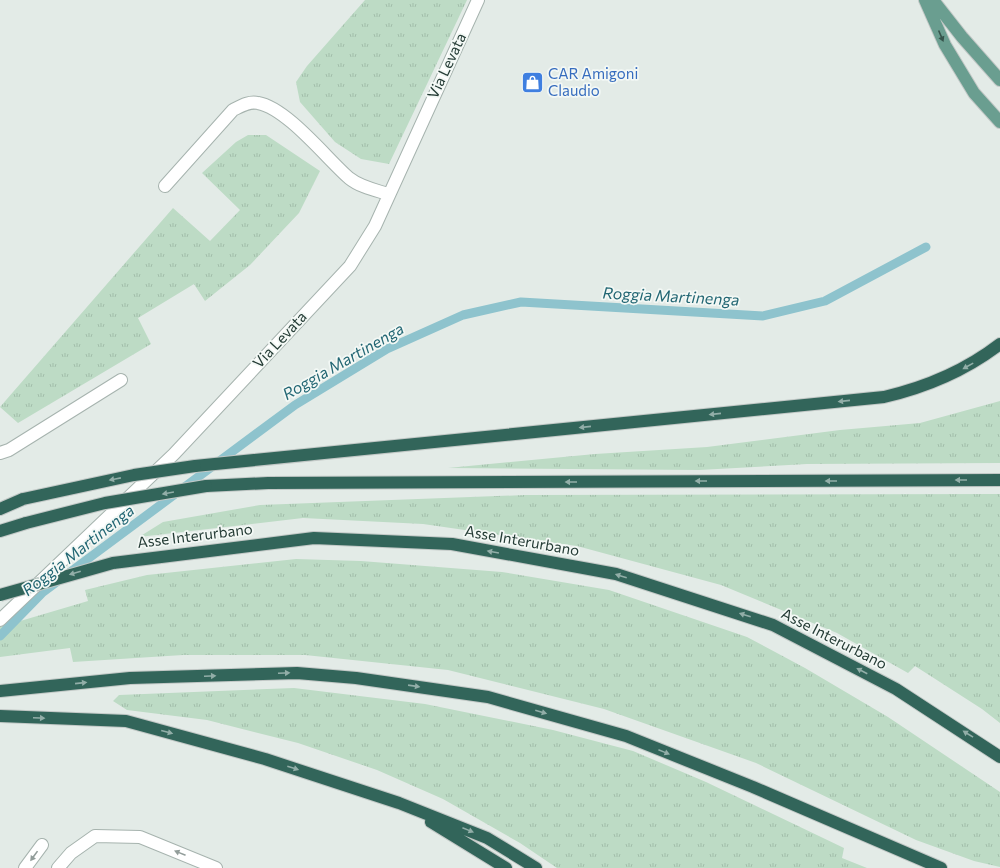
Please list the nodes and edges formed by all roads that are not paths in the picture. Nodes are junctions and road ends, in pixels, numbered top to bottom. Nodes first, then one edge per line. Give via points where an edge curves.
1 (478, 0) edge
2 (926, 0) edge
3 (933, 0) edge
4 (1000, 80) edge
5 (1000, 122) edge
6 (165, 186) dead end
7 (388, 194) junction
8 (1000, 344) edge
9 (121, 380) dead end
10 (0, 453) edge
11 (1000, 480) edge
12 (0, 509) edge
13 (0, 531) edge
14 (0, 595) edge
15 (0, 620) edge
16 (0, 691) edge
17 (0, 716) edge
18 (1000, 757) edge
19 (399, 803) junction
20 (42, 845) dead end
21 (71, 853) junction
22 (25, 868) edge
23 (58, 868) edge
24 (65, 868) edge
25 (216, 868) edge
26 (506, 868) edge
27 (536, 868) edge
28 (941, 868) edge

1 - 7 street, Via Levata
2 -> 5 main road via 945,45 974,94
3 - 4 main road
6 - 7 street via 233,110 245,103 258,103 276,109 316,144 350,179 367,188
7 - 15 street, Via Levata via 374,226 350,266 174,454
8 -> 12 highway, bridge via 944,379 916,390 884,397 194,466 134,475 23,499
9 - 10 street via 9,450
11 -> 13 highway, bridge via 268,483 206,486 106,503
18 -> 14 highway, Asse Interurbano, bridge via 896,689 773,625 616,574 452,544 314,538 113,563
16 -> 28 highway via 130,678 297,673 356,678 488,697 626,736
17 -> 19 highway via 126,721 265,758
19 - 26 highway
19 -> 27 highway via 487,838
20 -> 22 street
21 - 23 street
21 - 24 street
25 -> 21 street via 140,837 95,836

